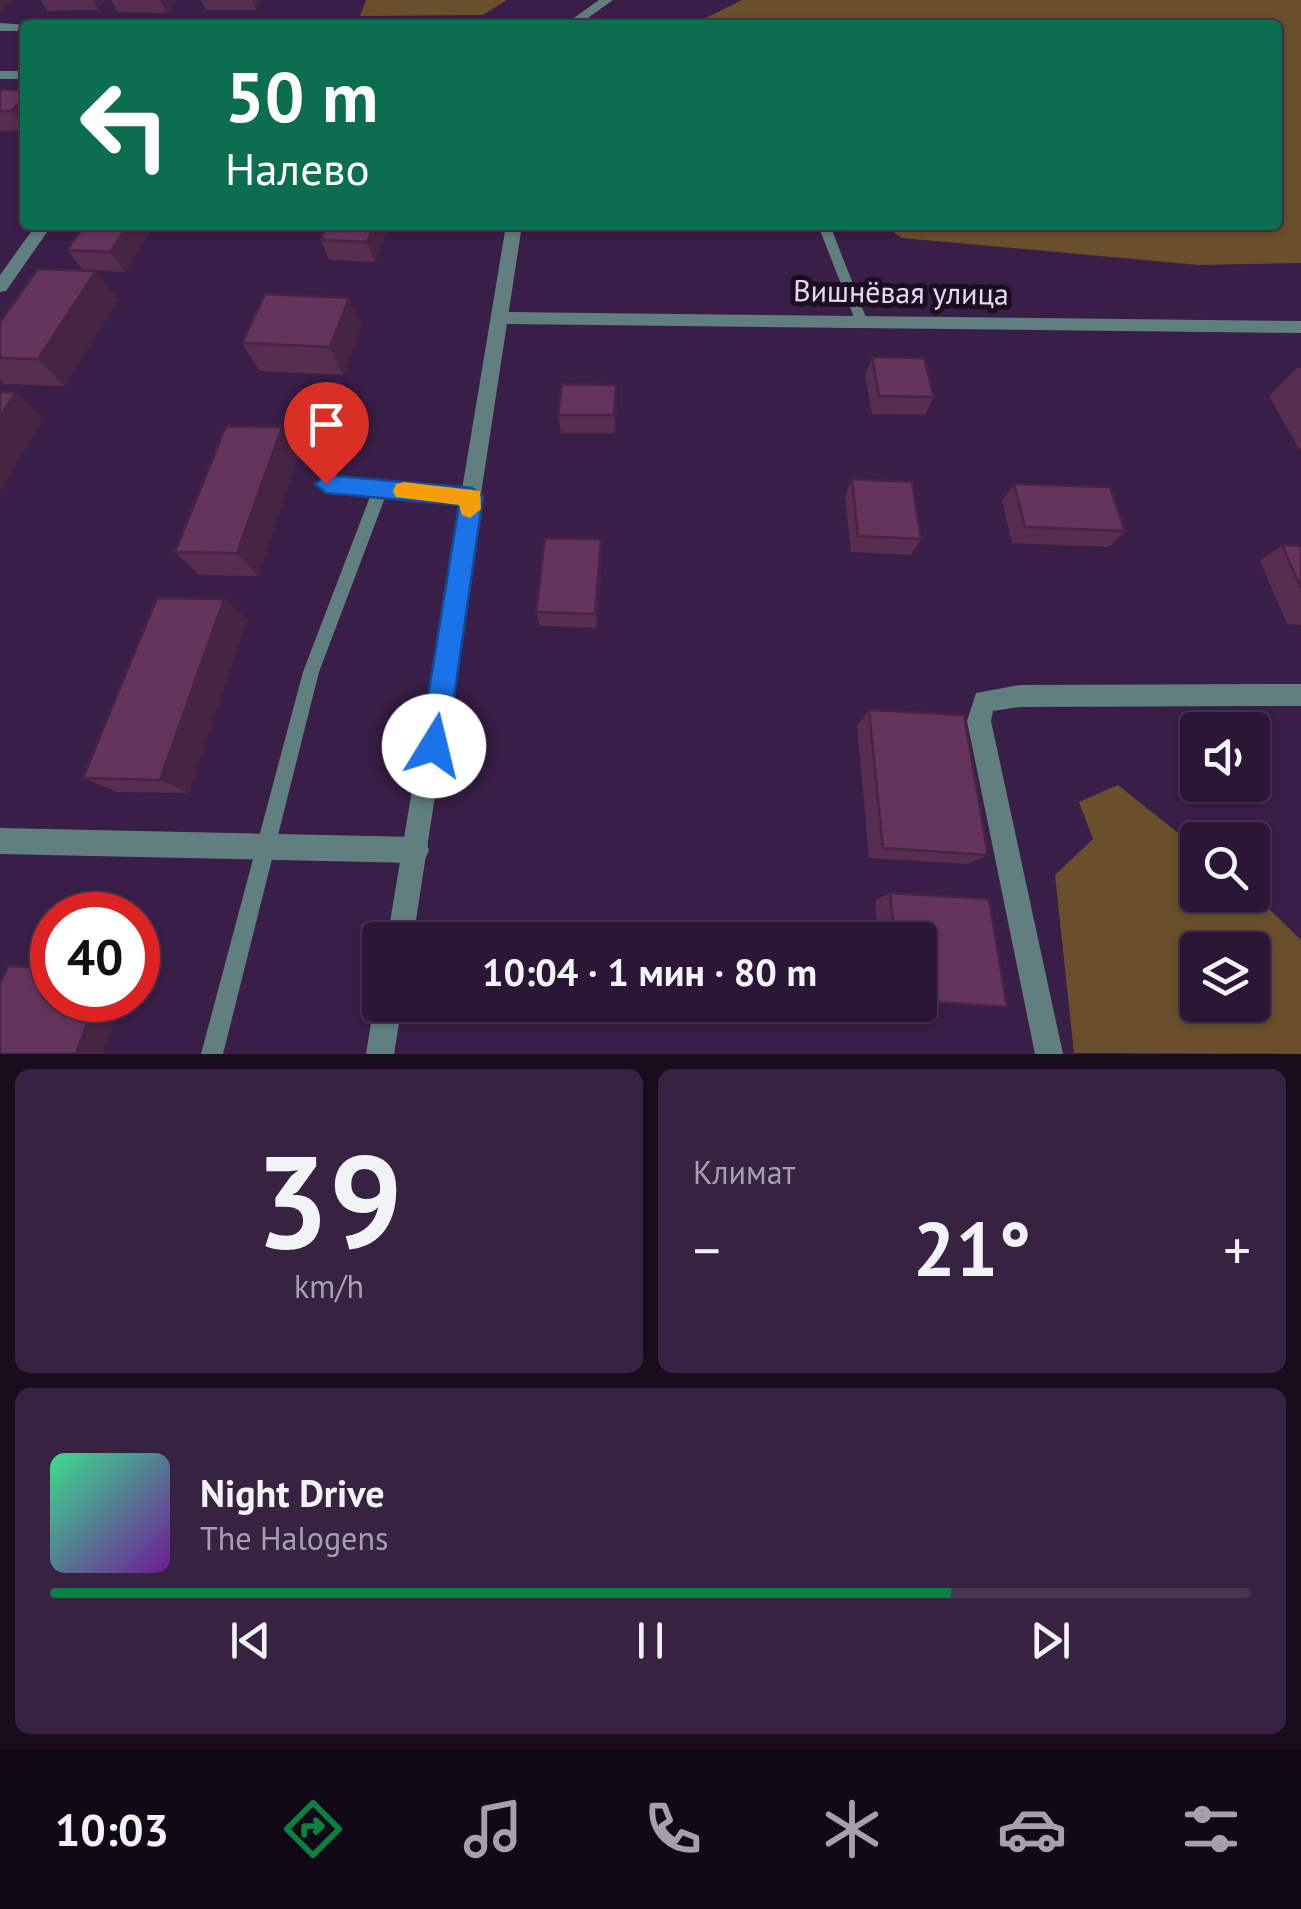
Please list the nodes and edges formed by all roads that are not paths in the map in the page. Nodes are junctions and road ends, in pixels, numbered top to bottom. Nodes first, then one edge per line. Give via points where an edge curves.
1 (608, 0) edge
2 (578, 20) edge
3 (40, 230) edge
4 (513, 230) edge
5 (826, 230) edge
6 (0, 287) edge
7 (500, 318) junction
8 (861, 320) junction
9 (1301, 326) edge
10 (326, 484) dead end
11 (381, 488) junction
12 (472, 497) junction
13 (1301, 695) edge
14 (0, 841) edge
15 (265, 849) junction
16 (416, 850) junction
17 (403, 922) edge
18 (385, 1022) edge
19 (212, 1054) edge
20 (380, 1054) edge
21 (1049, 1054) edge

1 - 2 street
3 - 6 street
4 - 7 street
5 - 8 lane
7 - 8 street, Вишнёвая улица
7 - 12 street
8 - 9 street, Вишнёвая улица
10 - 11 lane
11 - 12 lane
11 - 15 lane via 311,672
12 - 16 street
13 - 21 street via 984,701 979,721
14 - 15 street
15 - 16 street
15 - 19 lane
16 - 17 street
18 - 20 street

